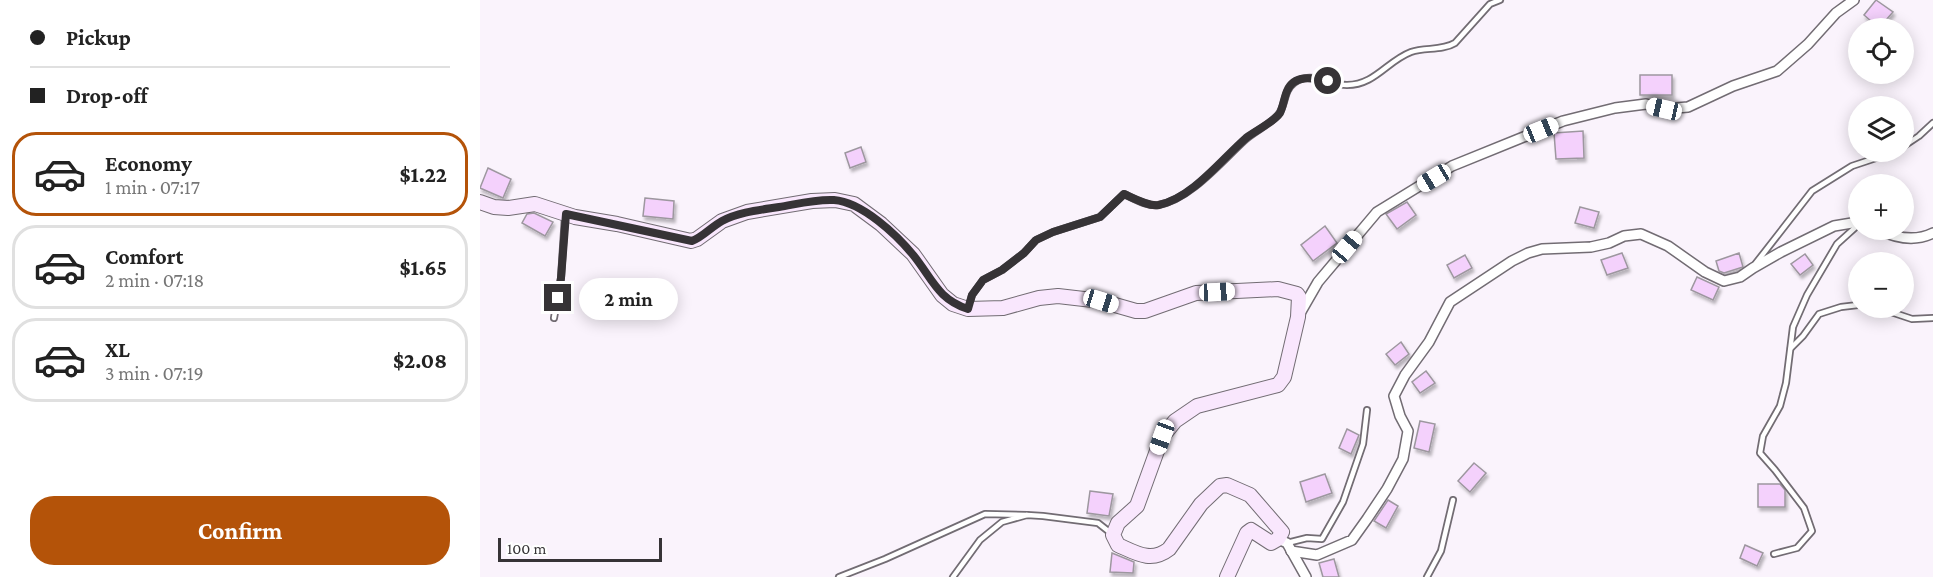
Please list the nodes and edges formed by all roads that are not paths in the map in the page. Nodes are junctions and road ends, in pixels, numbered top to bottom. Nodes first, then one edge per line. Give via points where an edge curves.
1 (1500, 0) edge
2 (1854, 0) edge
3 (1933, 123) edge
4 (1914, 139) edge
5 (1864, 162) edge
6 (480, 202) edge
7 (566, 214) junction
8 (1848, 225) edge
9 (1933, 232) edge
10 (1848, 234) edge
11 (1914, 237) edge
12 (1753, 268) junction
13 (1848, 306) edge
14 (968, 309) junction
15 (1298, 317) junction
16 (554, 318) dead end
17 (1909, 318) edge
18 (1933, 318) edge
19 (1791, 348) junction
20 (1367, 410) dead end
21 (1453, 500) dead end
22 (1027, 515) junction
23 (1113, 535) junction
24 (1286, 545) junction
25 (1774, 554) dead end
26 (839, 577) edge
27 (953, 577) edge
28 (1227, 577) edge
29 (1306, 577) edge
30 (1427, 577) edge

1 - 14 lane via 1490,4 1449,47 1412,52 1372,79 1347,85 1308,77 1297,81 1288,88 1279,114 1246,138 1187,192 1155,206 1124,194 1100,217 1036,240 1010,264 983,280
2 - 15 street via 1777,71 1688,107 1664,109 1646,104 1563,122 1452,166 1377,212 1318,282
3 - 4 lane
5 - 12 lane via 1812,191
6 - 7 street via 508,208 535,204
7 - 14 street via 692,241 722,221 747,212 812,201 854,204 913,254 942,295
7 - 16 lane
8 - 12 street via 1834,226
9 - 11 street
10 - 19 lane via 1837,244 1807,295 1793,327
12 - 24 street via 1724,281 1641,234 1591,247 1542,249 1512,261 1450,302 1429,342 1405,375 1394,396 1408,431 1403,459 1353,540 1317,555
13 - 19 lane via 1819,314
14 - 15 street via 1003,308 1058,296 1145,311 1196,293 1278,289 1297,294
15 - 23 street via 1284,377 1278,385 1197,406 1175,421 1162,437 1137,506 1118,523
17 - 18 lane
19 - 25 lane via 1780,406 1760,453 1804,508 1812,531 1797,548
20 - 24 lane via 1363,444 1343,501 1322,539 1307,538
21 - 30 lane via 1441,551
22 - 23 lane via 1098,523
22 - 26 lane via 985,514
22 - 27 lane via 1002,522 980,540
23 - 24 street via 1118,544 1140,554 1153,558 1163,554 1201,504 1220,486 1227,485 1250,495 1282,532
24 - 28 street via 1271,543 1251,530
24 - 29 street

